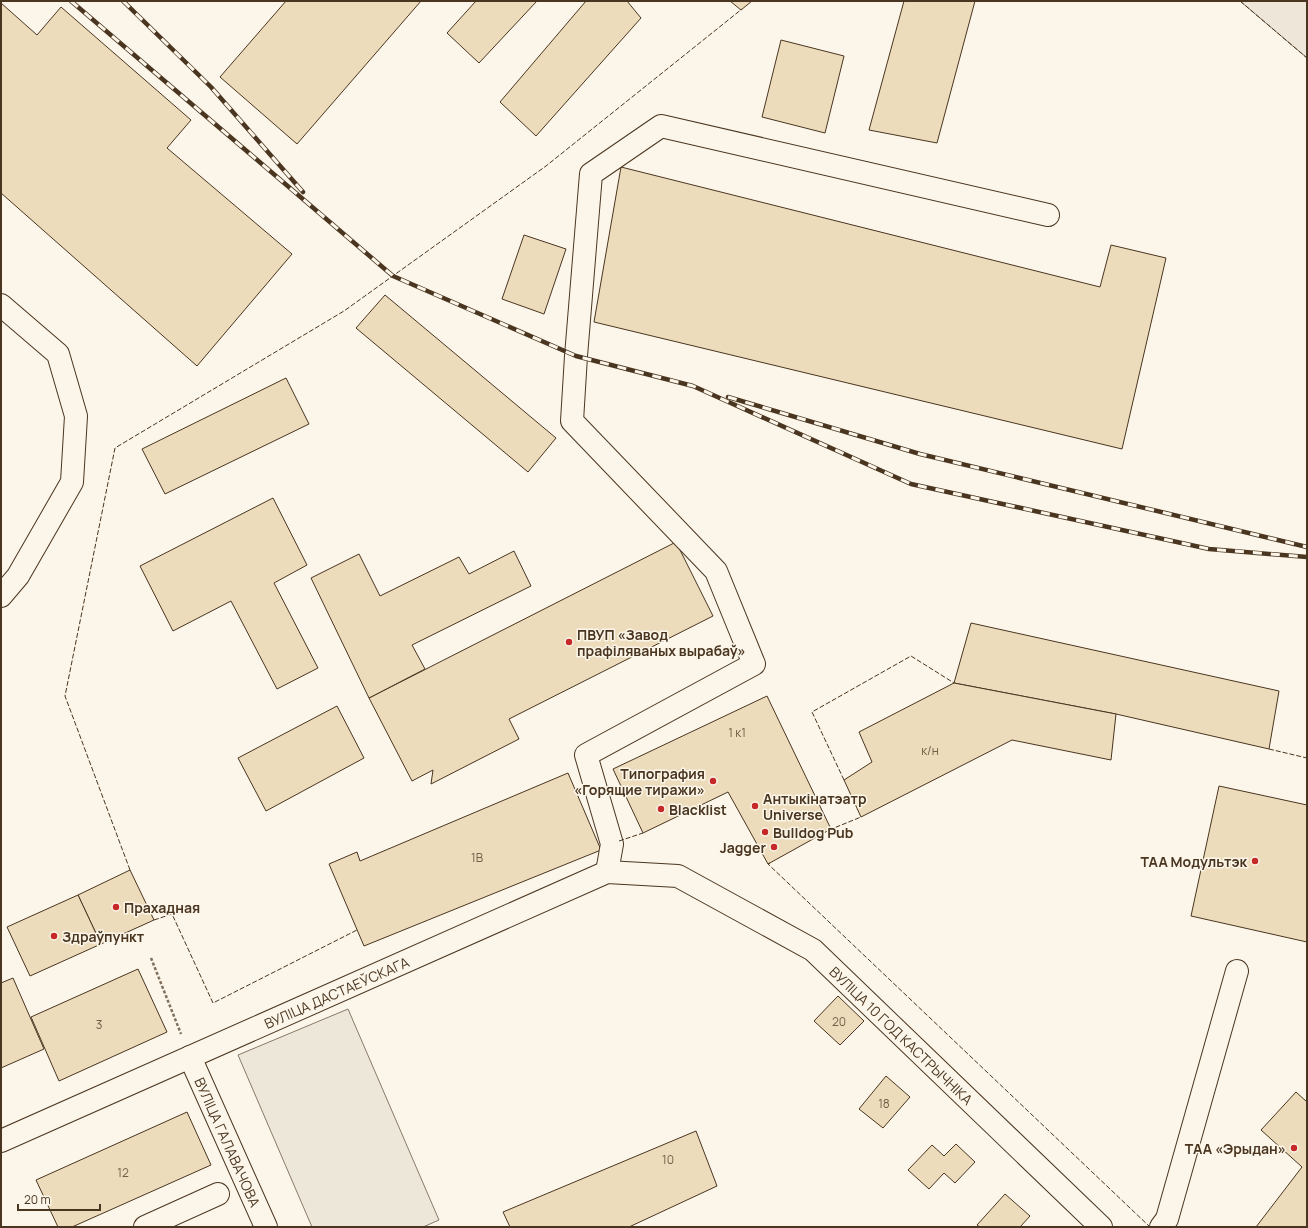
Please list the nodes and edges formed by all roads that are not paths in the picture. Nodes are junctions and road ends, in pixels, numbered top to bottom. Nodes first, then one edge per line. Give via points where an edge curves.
1 (1048, 215) dead end
2 (1, 306) edge
3 (1, 596) edge
4 (607, 872) junction
5 (678, 876) joint
6 (1237, 970) dead end
7 (190, 1057) junction
8 (1, 1141) edge
9 (218, 1194) dead end
10 (145, 1227) edge
11 (266, 1227) edge
12 (1101, 1227) edge
13 (1161, 1227) edge

1 - 4 street via 661,126 591,174 572,421 716,571 754,664 586,755 612,844
2 - 3 street via 58,354 76,416 72,482 18,576
4 - 5 street, ВУЛІЦА ДАСТАЕЎСКАГА
4 - 7 street, ВУЛІЦА ДАСТАЕЎСКАГА
5 - 12 street, ВУЛІЦА 10 ГОД КАСТРЫЧНІКА via 813,950
6 - 13 street via 1167,1219
7 - 8 street, ВУЛІЦА ДАСТАЕЎСКАГА
7 - 11 street, ВУЛІЦА ГАЛАВАЧОВА
9 - 10 street

